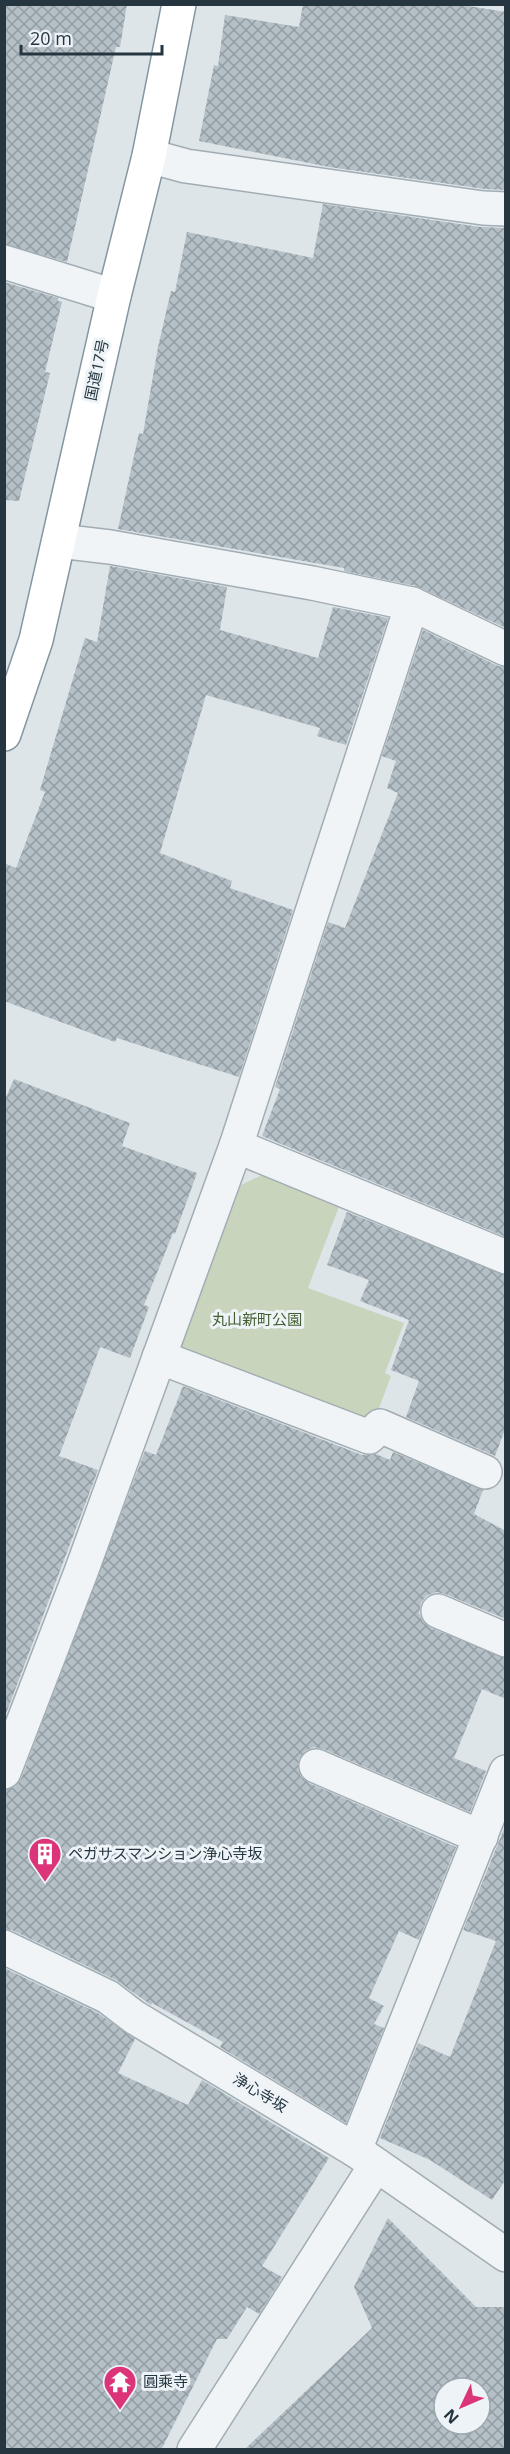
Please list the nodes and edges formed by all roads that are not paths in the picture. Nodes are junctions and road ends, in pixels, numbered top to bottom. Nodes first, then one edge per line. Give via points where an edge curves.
1 (179, 4) edge
2 (149, 156) junction
3 (506, 209) edge
4 (4, 262) edge
5 (114, 296) junction
6 (59, 541) junction
7 (412, 604) junction
8 (506, 649) edge
9 (4, 734) edge
10 (236, 1146) junction
11 (506, 1257) edge
12 (159, 1357) junction
13 (485, 1472) dead end
14 (438, 1611) dead end
15 (506, 1640) edge
16 (316, 1766) dead end
17 (4, 1772) edge
18 (506, 1773) edge
19 (500, 1805) edge
20 (481, 1837) junction
21 (4, 1947) edge
22 (365, 2158) junction
23 (506, 2255) edge
24 (194, 2450) edge

1 - 2 highway, 国道17号
2 - 3 street via 186,166
2 - 5 highway, 国道17号
4 - 5 street
5 - 6 highway, 国道17号
6 - 7 street via 290,579
6 - 9 highway, 国道17号 via 36,640
7 - 8 street
7 - 10 street
10 - 11 street
10 - 12 street
12 - 13 street via 369,1437 380,1426
12 - 17 street
14 - 15 street
16 - 20 street
18 - 19 street
19 - 20 street
20 - 22 street
21 - 22 street, 浄心寺坂 via 108,1997
22 - 23 street, 浄心寺坂
22 - 24 street

